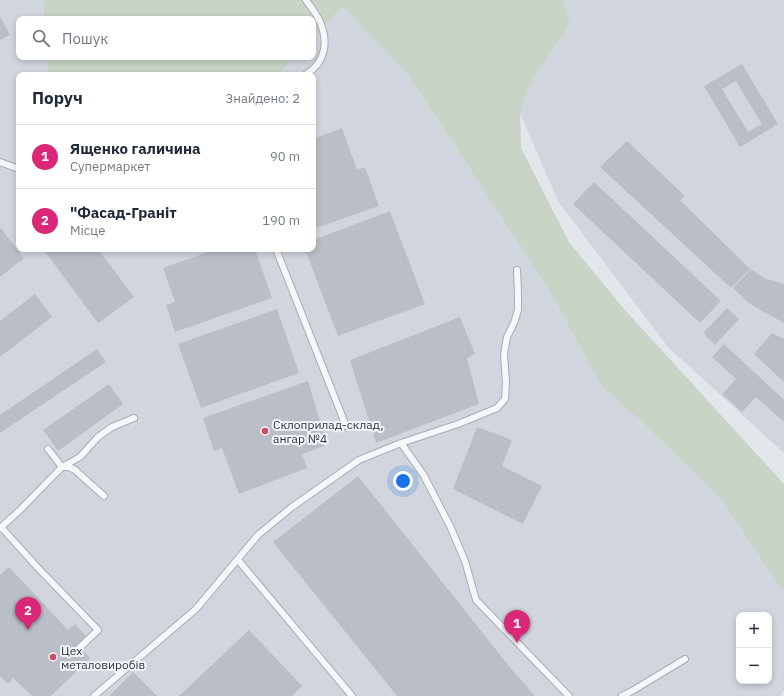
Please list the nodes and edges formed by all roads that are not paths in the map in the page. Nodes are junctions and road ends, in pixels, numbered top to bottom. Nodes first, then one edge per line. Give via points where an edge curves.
1 (306, 0) edge
2 (308, 72) edge
3 (0, 162) edge
4 (16, 168) edge
5 (277, 252) edge
6 (517, 270) dead end
7 (134, 418) dead end
8 (346, 426) dead end
9 (400, 443) junction
10 (48, 449) dead end
11 (62, 467) junction
12 (104, 496) dead end
13 (1, 528) edge
14 (238, 560) junction
15 (75, 652) dead end
16 (685, 659) dead end
17 (94, 696) edge
18 (352, 696) edge
19 (569, 696) edge
20 (622, 696) edge

1 - 2 lane via 318,17 324,34 325,50 318,63
3 - 4 lane
5 - 8 lane
6 - 9 lane via 518,310 507,337 504,354 505,400 497,408 458,424
7 - 11 lane via 112,427 98,437 80,457
9 - 14 lane via 358,460 292,507 258,535
9 - 19 lane via 423,474 450,526 465,561 476,600
10 - 11 lane
11 - 12 lane via 75,470
11 - 13 lane
13 - 15 lane via 98,630
14 - 17 lane via 196,609
14 - 18 lane
16 - 20 lane

